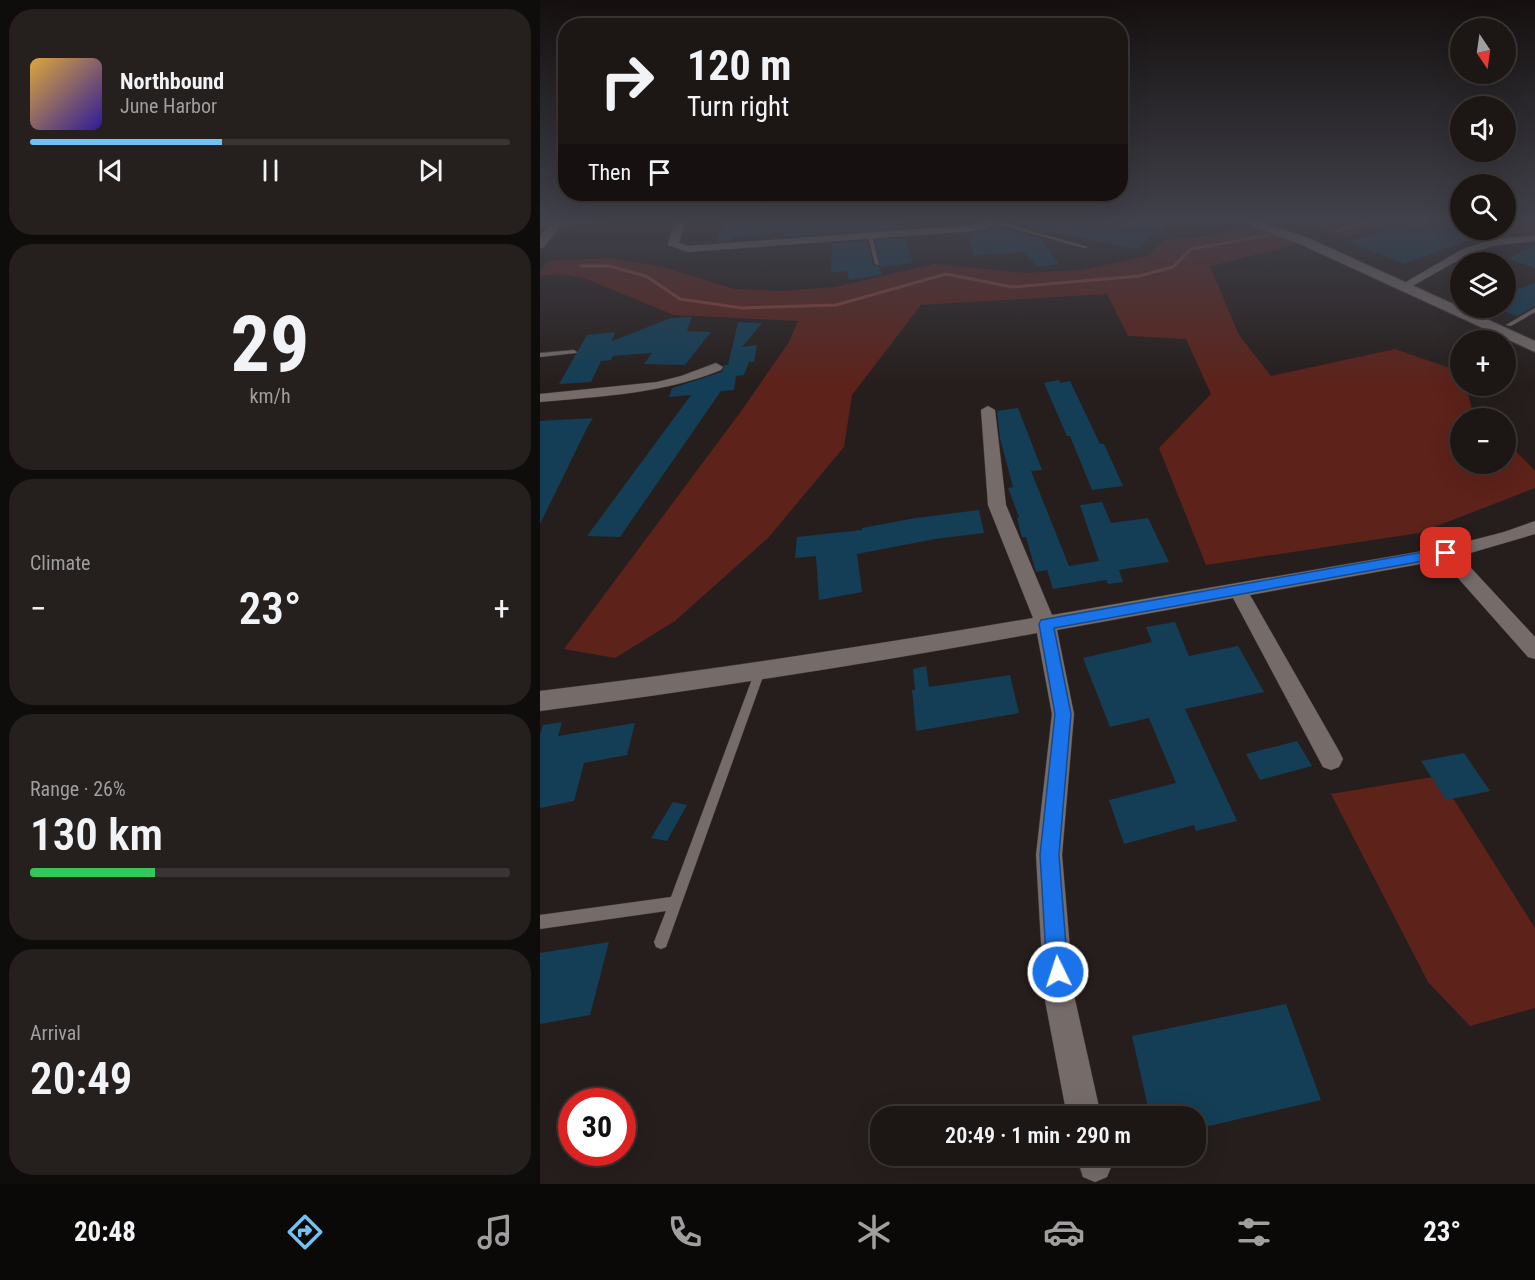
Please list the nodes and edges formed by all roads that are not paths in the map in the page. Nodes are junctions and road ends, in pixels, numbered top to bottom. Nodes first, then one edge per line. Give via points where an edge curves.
1 (1385, 274) edge
2 (1389, 274) edge
3 (1426, 274) edge
4 (1409, 284) junction
5 (1450, 299) edge
6 (1535, 310) edge
7 (1494, 318) edge
8 (1509, 325) junction
9 (1535, 337) edge
10 (1535, 347) edge
11 (574, 352) dead end
12 (540, 355) edge
13 (716, 367) dead end
14 (540, 398) edge
15 (988, 410) dead end
16 (1535, 527) edge
17 (1446, 553) junction
18 (1238, 590) junction
19 (1046, 624) junction
20 (1535, 651) edge
21 (760, 671) junction
22 (540, 700) edge
23 (1330, 759) dead end
24 (676, 903) junction
25 (540, 922) edge
26 (661, 942) dead end
27 (1082, 1106) edge

1 - 4 street
2 - 4 street
3 - 4 street
4 - 5 street
4 - 10 street
6 - 8 lane
7 - 8 street
8 - 9 street
11 - 12 lane
13 - 14 street via 657,386
15 - 19 street via 997,505
16 - 17 street
17 - 18 street
17 - 20 street
18 - 19 street
18 - 23 street
19 - 21 street
19 - 27 street via 1063,714 1049,855 1059,995
21 - 22 street via 624,692
21 - 24 lane
24 - 25 lane
24 - 26 lane

